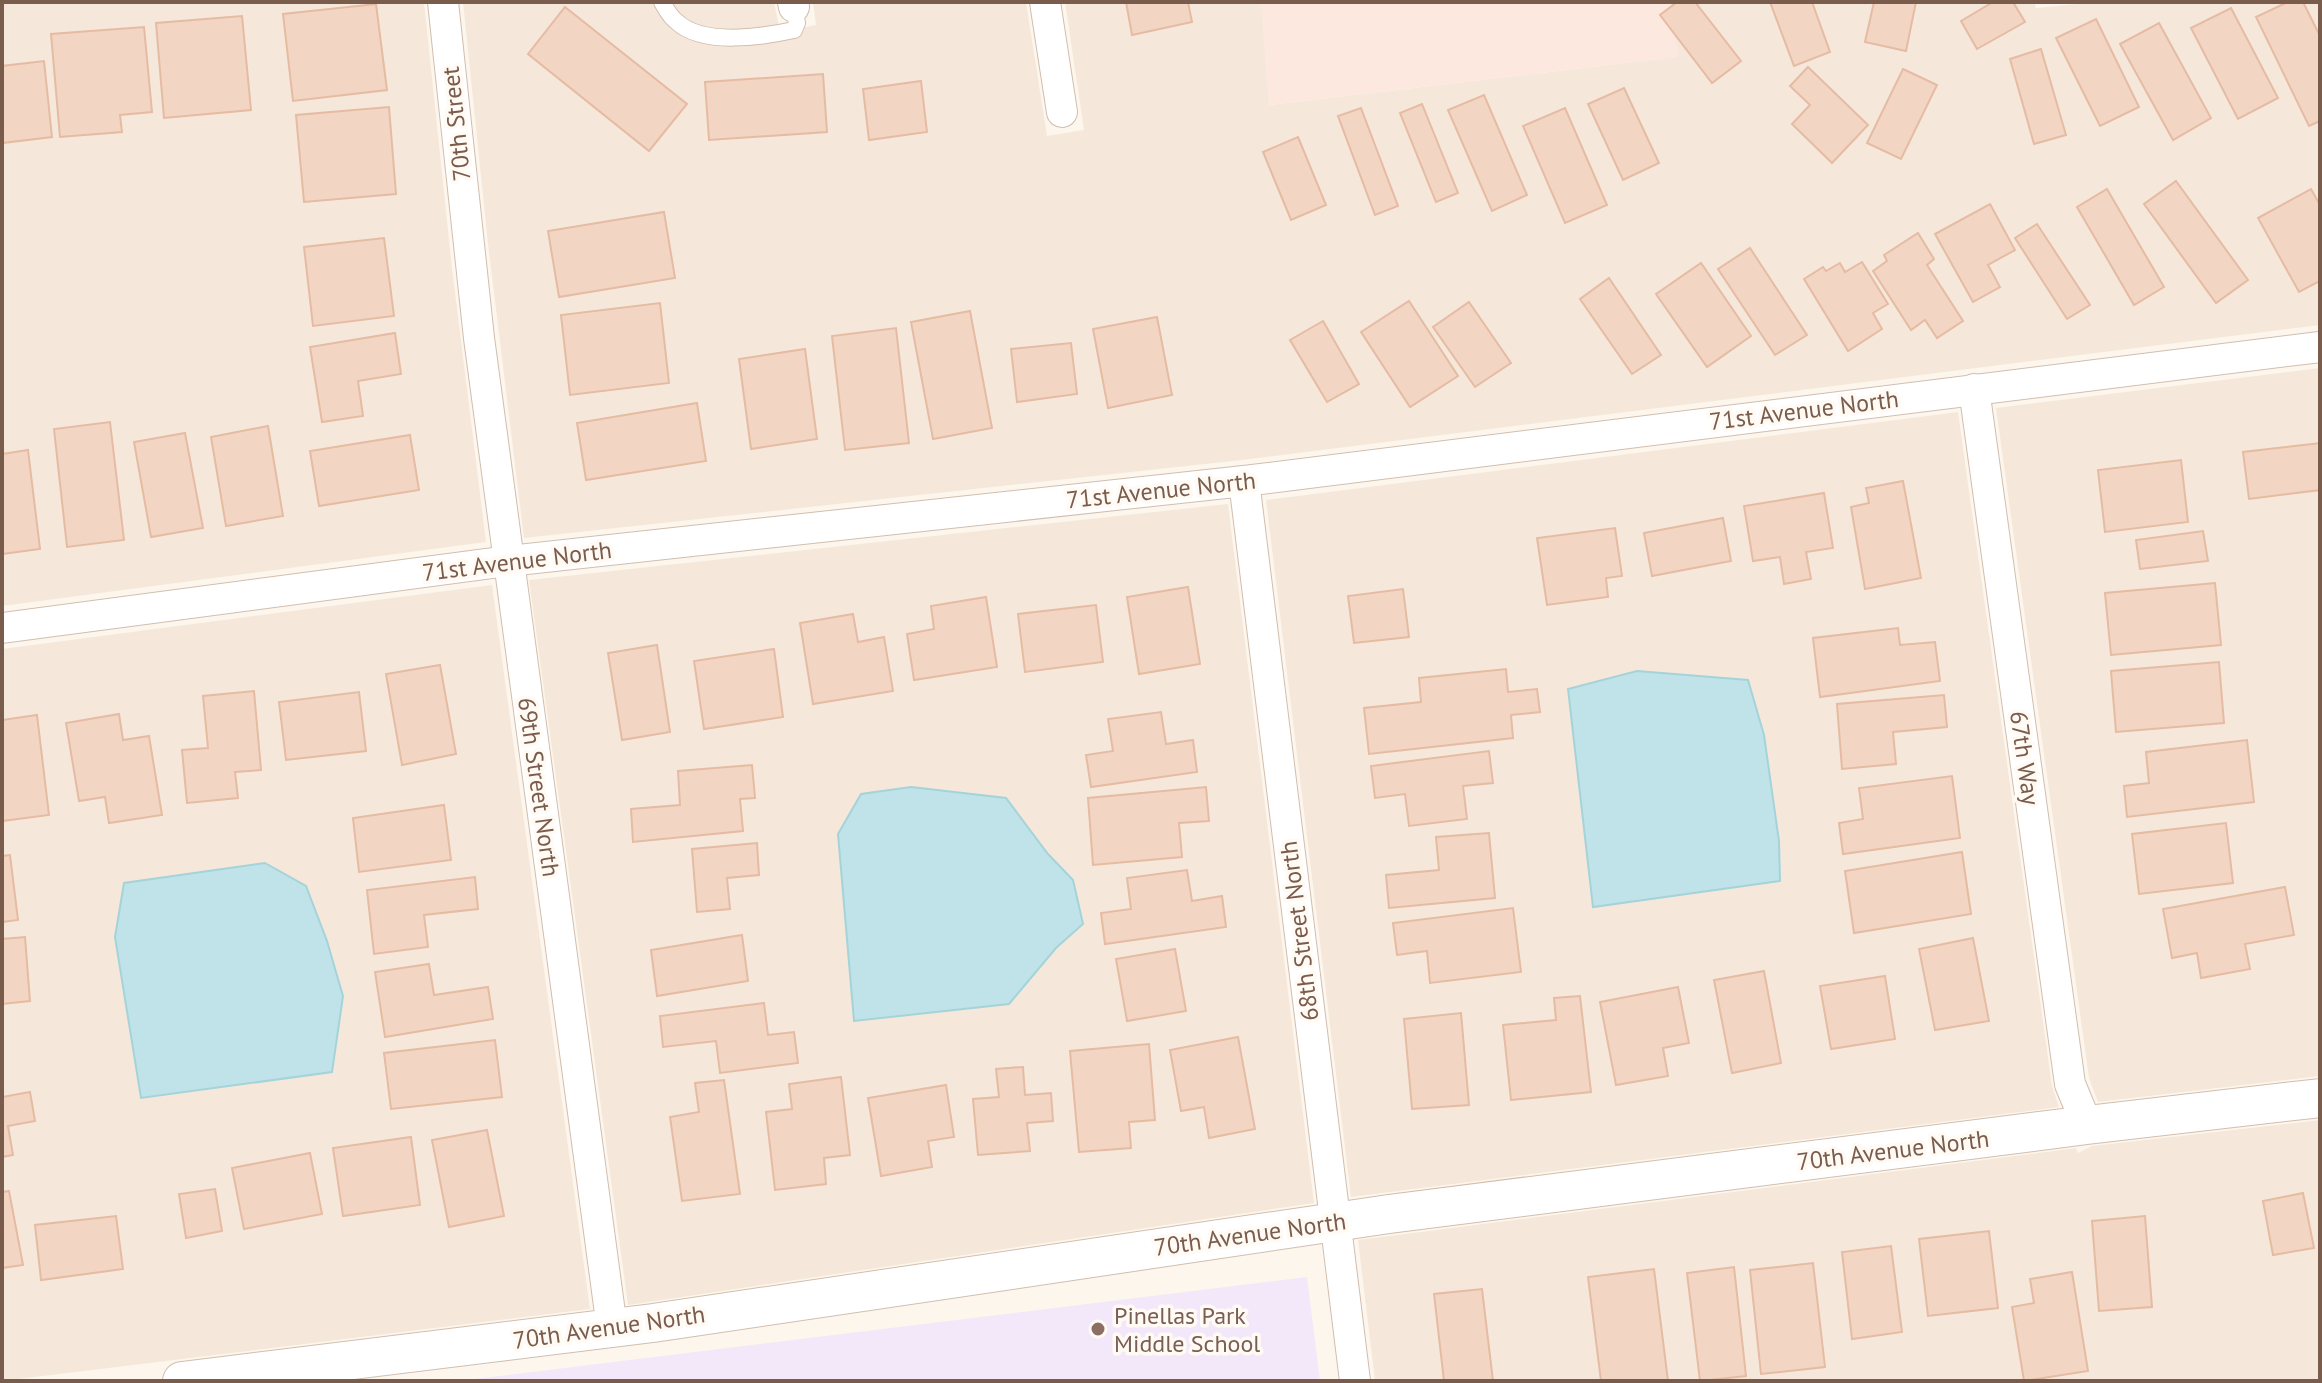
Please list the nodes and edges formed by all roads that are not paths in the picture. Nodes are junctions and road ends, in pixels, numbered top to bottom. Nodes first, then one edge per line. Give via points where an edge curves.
1 (443, 2) edge
2 (662, 2) edge
3 (1045, 2) edge
4 (794, 5) edge
5 (1062, 112) dead end
6 (469, 245) joint
7 (2320, 347) edge
8 (1974, 389) junction
9 (1244, 481) junction
10 (508, 561) junction
11 (2, 628) edge
12 (2320, 1098) edge
13 (2087, 1125) junction
14 (1335, 1221) junction
15 (612, 1328) junction
16 (182, 1381) edge
17 (1355, 1381) edge

1 - 6 street, 70th Street
2 - 4 lane via 684,27 731,39 794,30
3 - 5 street
6 - 10 street, 69th Street North
7 - 8 street, 71st Avenue North
8 - 9 street, 71st Avenue North
8 - 13 street, 67th Way via 2070,1084
9 - 10 street, 71st Avenue North
9 - 14 street, 68th Street North
10 - 11 street, 71st Avenue North
10 - 15 street, 69th Street North
12 - 13 street, 70th Avenue North
13 - 14 street, 70th Avenue North
14 - 15 street, 70th Avenue North
14 - 17 street, 68th Street North
15 - 16 street, 70th Avenue North

